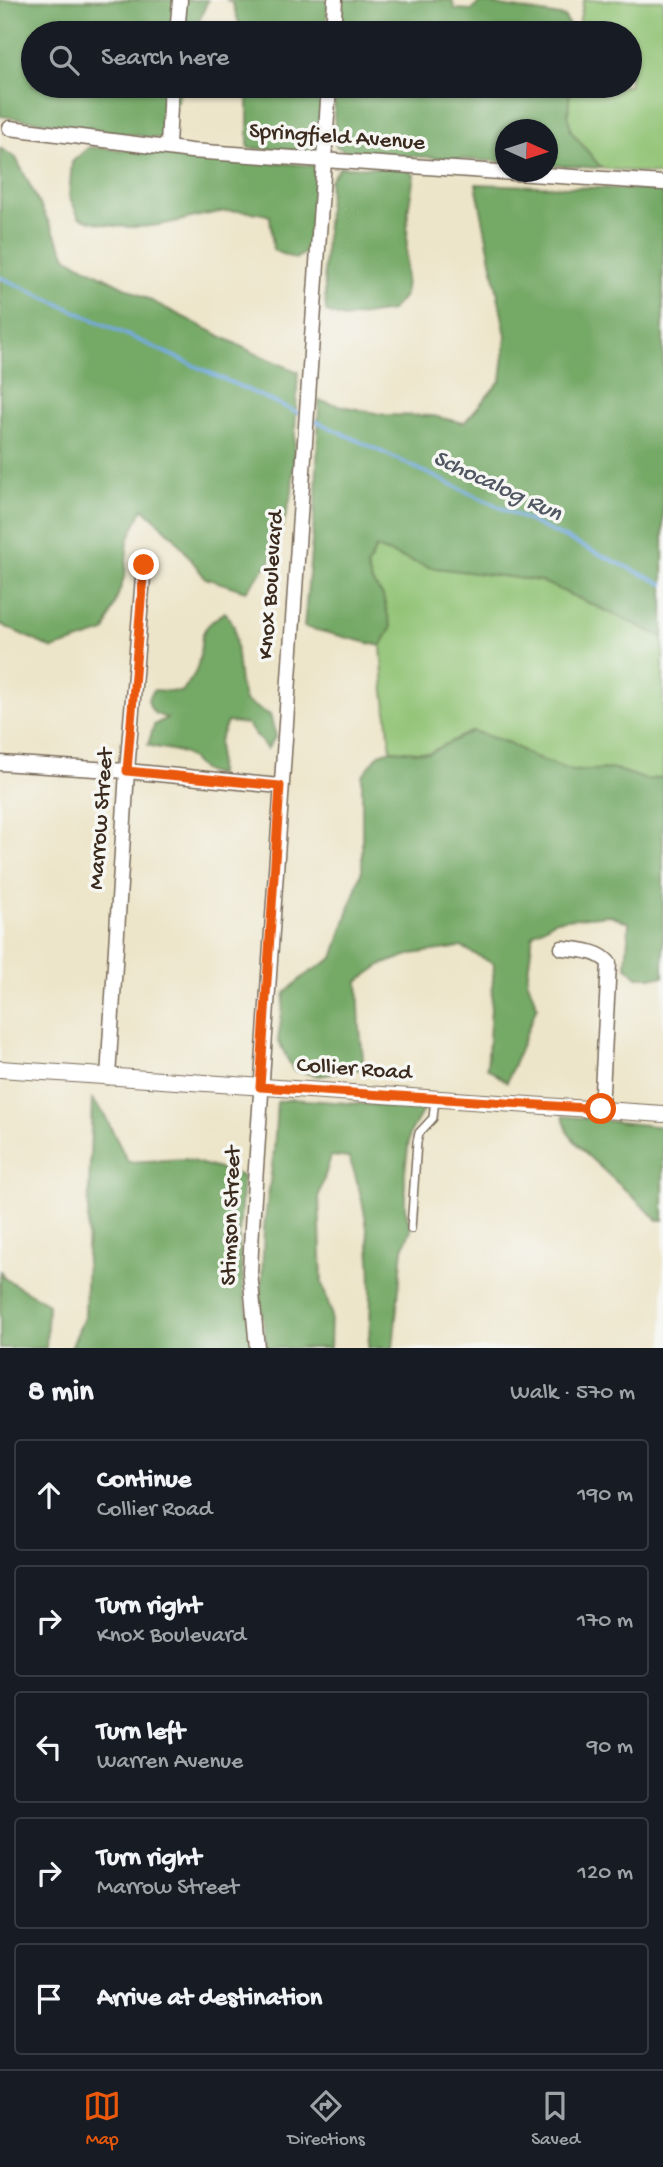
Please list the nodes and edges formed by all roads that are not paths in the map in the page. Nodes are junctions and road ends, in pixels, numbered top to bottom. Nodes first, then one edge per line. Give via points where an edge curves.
1 (180, 0) edge
2 (335, 0) edge
3 (178, 21) edge
4 (334, 21) edge
5 (170, 98) edge
6 (328, 98) edge
7 (10, 128) dead end
8 (168, 146) junction
9 (324, 160) junction
10 (663, 183) edge
11 (144, 565) dead end
12 (0, 763) edge
13 (127, 771) junction
14 (280, 786) junction
15 (562, 948) dead end
16 (0, 1069) edge
17 (108, 1077) junction
18 (260, 1087) junction
19 (435, 1098) junction
20 (601, 1109) junction
21 (663, 1114) edge
22 (411, 1229) dead end
23 (257, 1348) edge

1 - 3 street
2 - 4 street
5 - 8 street
6 - 9 street, Knox Boulevard
7 - 8 street, Springfield Avenue
8 - 9 street, Springfield Avenue
9 - 10 street, Springfield Avenue
9 - 14 street, Knox Boulevard
11 - 13 street, Marrow Street
12 - 13 street
13 - 14 street
13 - 17 street, Marrow Street
14 - 18 street, Knox Boulevard
15 - 20 street via 594,953 609,963
16 - 17 street, Collier Road
17 - 18 street, Collier Road
18 - 19 street, Collier Road
18 - 23 street, Stimson Street via 250,1272
19 - 20 street, Collier Road
19 - 22 lane via 433,1118 417,1142
20 - 21 street, Collier Road

